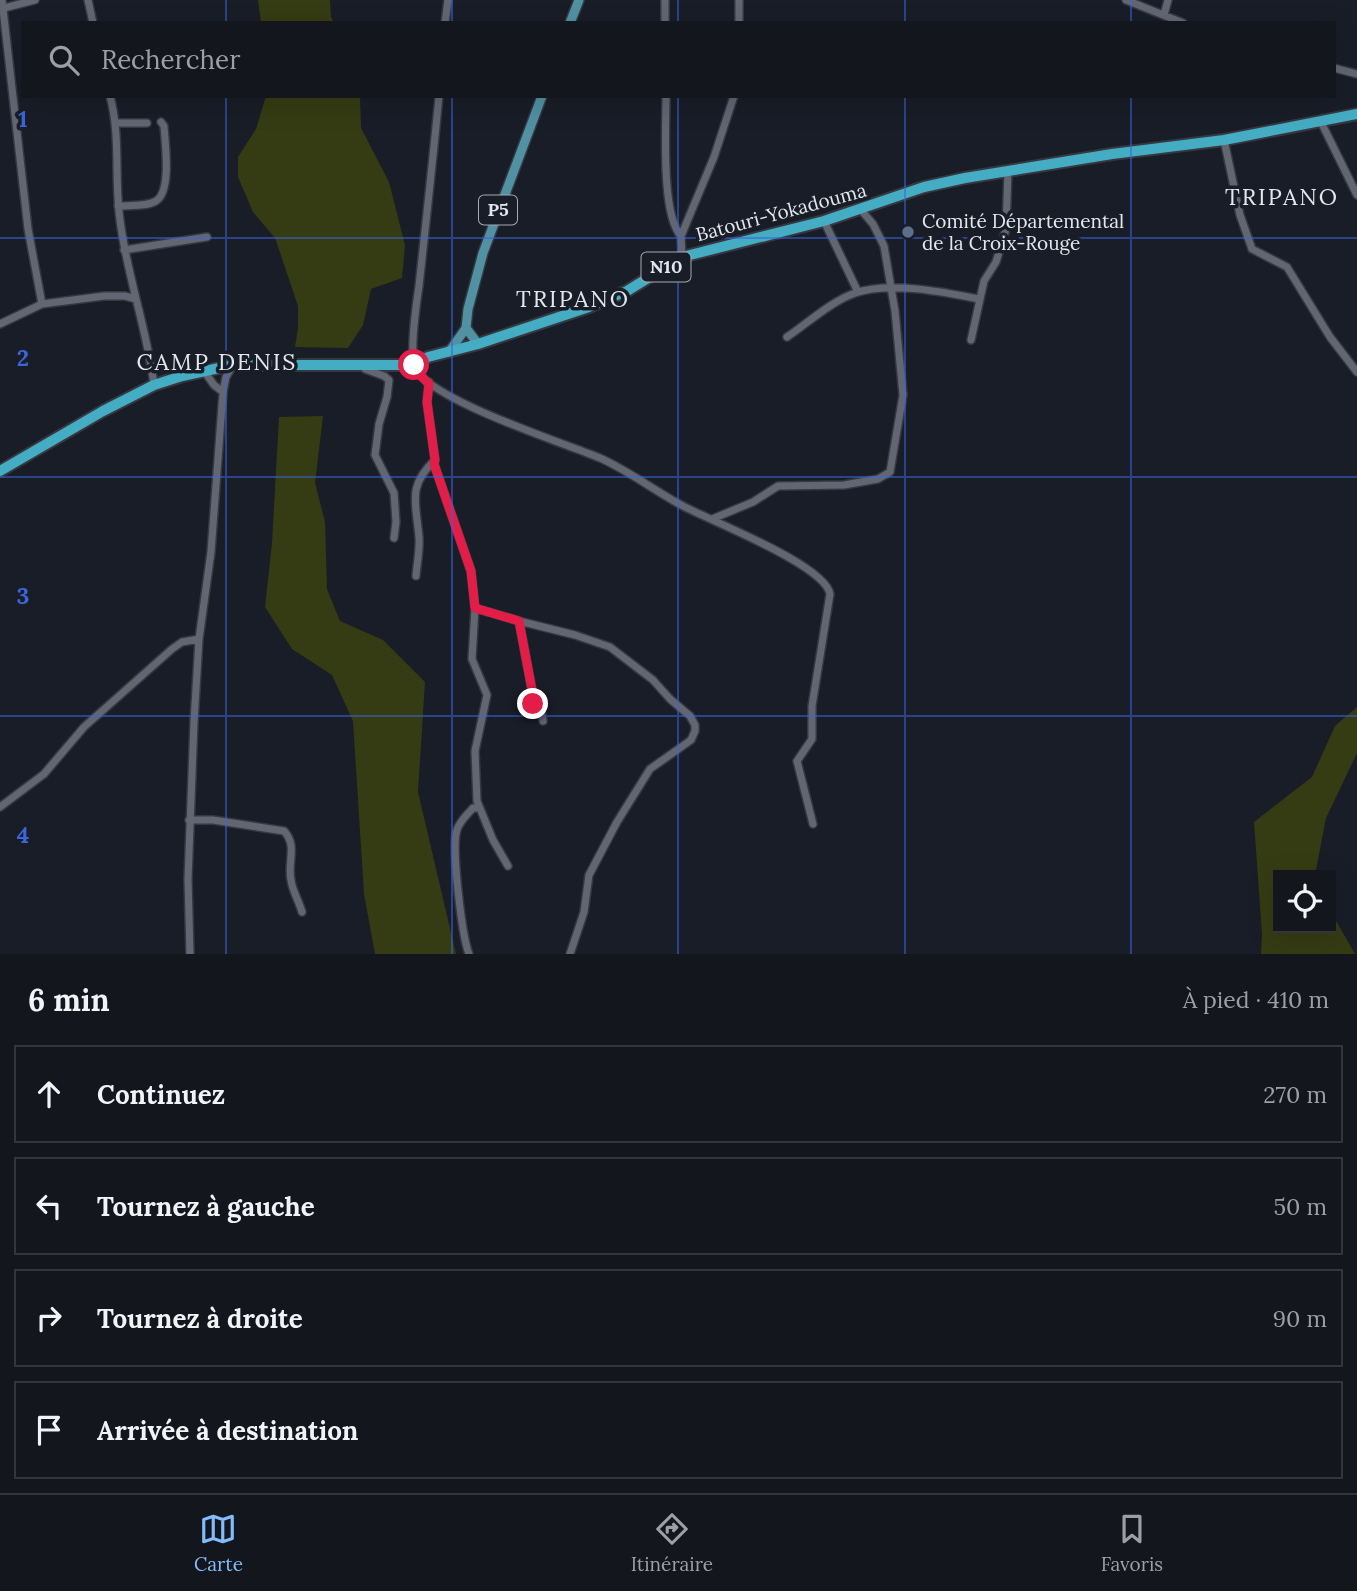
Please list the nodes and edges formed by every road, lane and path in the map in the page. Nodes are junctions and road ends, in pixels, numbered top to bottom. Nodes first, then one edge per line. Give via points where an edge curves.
1 (35, 0) edge
2 (88, 0) edge
3 (448, 0) edge
4 (579, 0) edge
5 (665, 0) edge
6 (739, 0) edge
7 (1126, 0) edge
8 (1168, 0) edge
9 (1, 6) edge
10 (1164, 15) junction
11 (93, 21) edge
12 (445, 21) edge
13 (571, 21) edge
14 (665, 21) edge
15 (739, 21) edge
16 (1178, 21) edge
17 (1336, 69) edge
18 (1357, 74) edge
19 (110, 98) edge
20 (439, 98) edge
21 (541, 98) edge
22 (666, 98) edge
23 (733, 98) edge
24 (1357, 114) edge
25 (161, 122) dead end
26 (1321, 122) junction
27 (116, 123) junction
28 (147, 123) dead end
29 (1224, 140) junction
30 (1008, 171) junction
31 (1357, 195) edge
32 (118, 206) junction
33 (861, 209) junction
34 (824, 221) junction
35 (681, 236) junction
36 (207, 237) dead end
37 (124, 250) junction
38 (682, 257) junction
39 (892, 288) junction
40 (134, 289) junction
41 (858, 292) junction
42 (125, 296) junction
43 (136, 299) junction
44 (979, 299) junction
45 (42, 304) junction
46 (0, 324) edge
47 (466, 328) junction
48 (786, 337) dead end
49 (971, 340) dead end
50 (478, 344) junction
51 (449, 352) junction
52 (362, 363) junction
53 (233, 365) junction
54 (414, 365) junction
55 (204, 371) junction
56 (1357, 372) edge
57 (429, 382) junction
58 (154, 385) junction
59 (223, 392) junction
60 (435, 460) junction
61 (0, 471) edge
62 (712, 519) junction
63 (394, 538) dead end
64 (416, 576) dead end
65 (475, 608) junction
66 (519, 621) junction
67 (199, 639) junction
68 (543, 721) dead end
69 (0, 807) edge
70 (478, 808) junction
71 (189, 820) junction
72 (813, 824) dead end
73 (508, 866) dead end
74 (302, 912) dead end
75 (190, 954) edge
76 (469, 954) edge
77 (570, 954) edge

1 - 9 street
2 - 11 street
3 - 12 street
4 - 13 main road
5 - 14 street
6 - 15 street
7 - 10 street
8 - 10 street
9 - 45 street via 28,229
10 - 16 street
17 - 18 street
19 - 27 street
20 - 54 street
21 - 47 main road, P5 via 483,253
22 - 35 street via 669,205
23 - 35 street
24 - 26 highway, Batouri-Yokadouma / N10
25 - 32 street via 164,191 154,202
26 - 29 highway, Batouri-Yokadouma / N10
26 - 31 street
27 - 28 street
27 - 32 street
29 - 30 highway, Batouri-Yokadouma / N10
29 - 56 street via 1252,249 1287,267 1329,337
30 - 33 highway, Batouri-Yokadouma / N10 via 946,181
30 - 44 street via 1006,229
32 - 37 street
33 - 34 highway, Batouri-Yokadouma / N10
33 - 39 street via 880,234
34 - 38 highway, Batouri-Yokadouma / N10
34 - 41 street
35 - 38 street
36 - 37 street
37 - 40 street
38 - 50 highway, Batouri-Yokadouma / N10 via 610,299
39 - 41 street
39 - 44 street
39 - 62 street via 903,395 890,472 844,485 778,486
40 - 42 street
40 - 43 street
41 - 48 street
42 - 43 street
42 - 45 street
43 - 58 street
44 - 49 street
45 - 46 street
47 - 50 main road
47 - 51 main road, P5
50 - 51 highway, Batouri-Yokadouma / N10
51 - 54 highway, Batouri-Yokadouma / N10
52 - 53 highway, Batouri-Yokadouma / N10
52 - 54 highway, Batouri-Yokadouma / N10
52 - 63 street via 389,380 375,455 394,493
53 - 55 highway, Batouri-Yokadouma / N10
53 - 59 street
54 - 57 street
55 - 58 highway, Batouri-Yokadouma / N10
55 - 59 street
57 - 60 street via 427,402
57 - 62 street via 483,412 601,458
58 - 61 highway, Batouri-Yokadouma / N10
59 - 67 street via 211,552
60 - 64 street via 415,492
60 - 65 street via 471,571
62 - 72 street via 784,555 829,589 812,706 812,739 797,761
65 - 66 street
65 - 70 street via 472,659 487,695 475,751
66 - 68 street via 537,696 533,704
66 - 77 street via 610,647 653,680 695,725 691,740 650,769 617,822 589,875 584,912
67 - 69 street via 172,649 84,727 44,774
67 - 71 street
70 - 73 street
70 - 76 street via 463,818 455,840
71 - 74 street via 284,831 292,851 291,882
71 - 75 street

